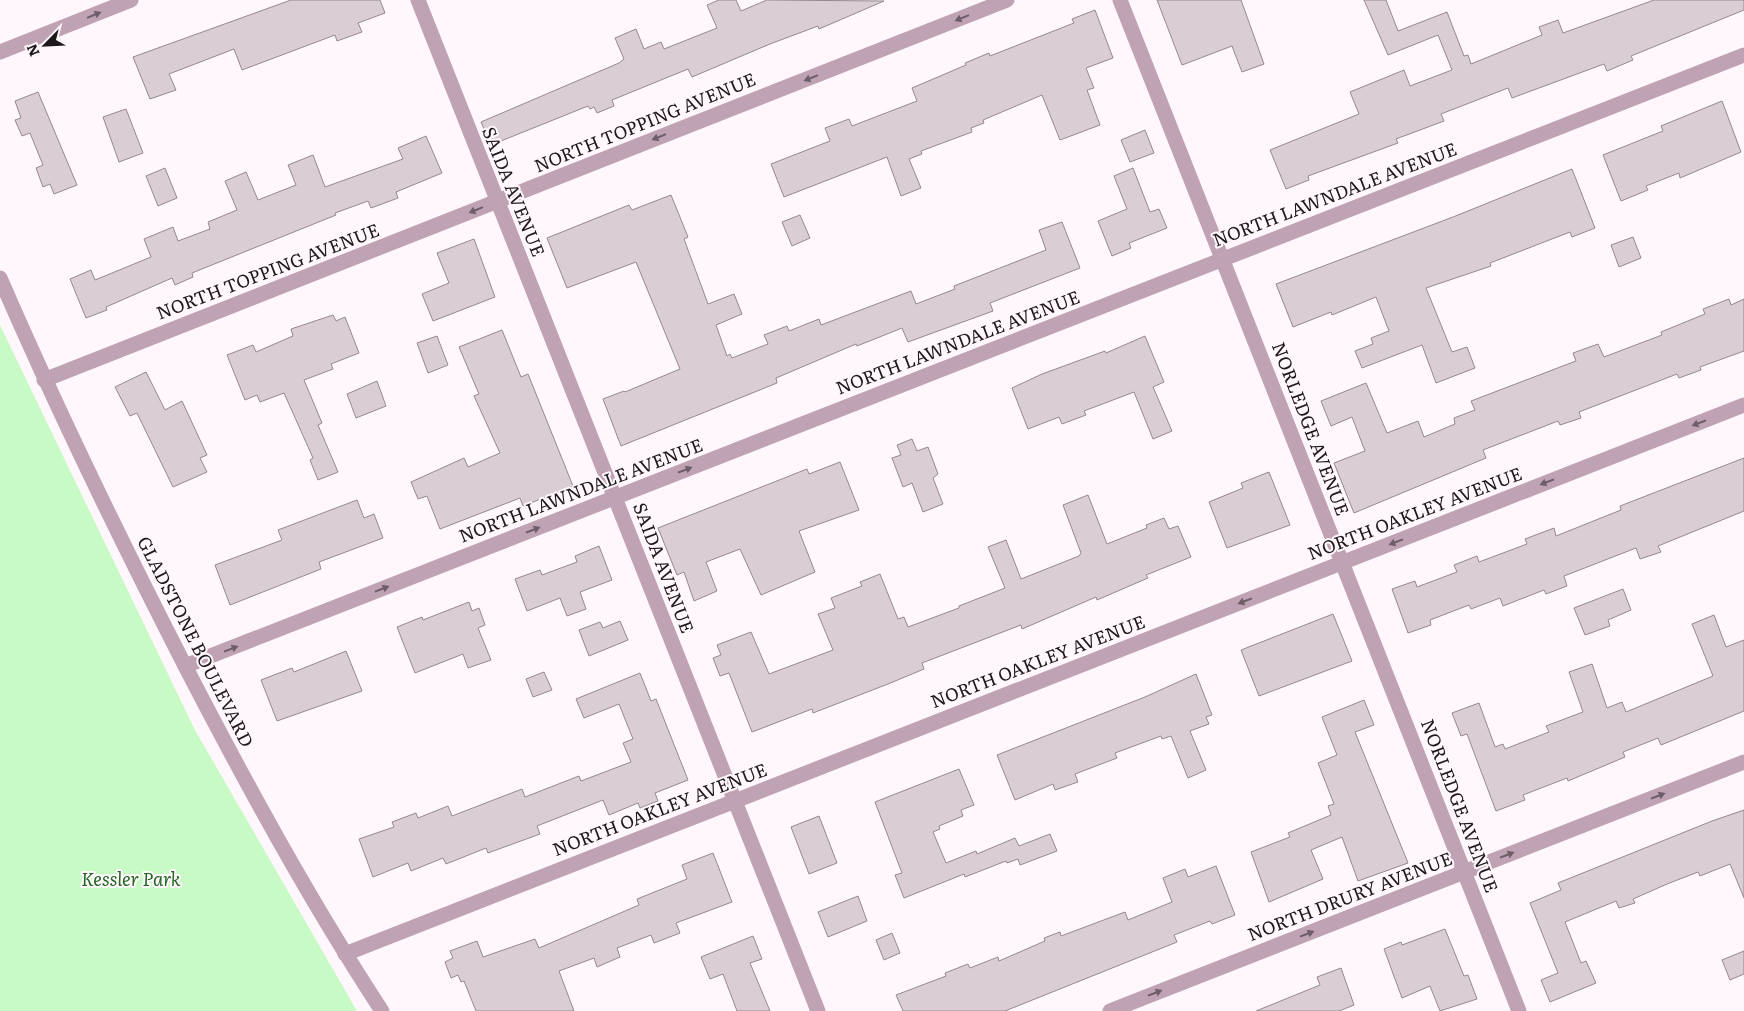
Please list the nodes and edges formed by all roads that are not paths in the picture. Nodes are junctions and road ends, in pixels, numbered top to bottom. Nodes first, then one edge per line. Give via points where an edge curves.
1 (132, 0) edge
2 (418, 0) edge
3 (1007, 0) edge
4 (1120, 0) edge
5 (0, 52) edge
6 (1744, 55) edge
7 (498, 201) junction
8 (1223, 259) junction
9 (0, 278) edge
10 (44, 380) junction
11 (1744, 405) edge
12 (615, 498) junction
13 (1343, 563) junction
14 (186, 666) junction
15 (1744, 762) edge
16 (735, 801) junction
17 (1465, 872) junction
18 (345, 954) junction
19 (382, 1011) edge
20 (818, 1011) edge
21 (1110, 1011) edge
22 (1519, 1011) edge

5 -> 1 street
2 - 7 street, SAIDA AVENUE
3 -> 7 street, NORTH TOPPING AVENUE
4 - 8 street, NORLEDGE AVENUE
6 - 8 street, NORTH LAWNDALE AVENUE
7 -> 10 street, NORTH TOPPING AVENUE
7 - 12 street, SAIDA AVENUE
12 -> 8 street, NORTH LAWNDALE AVENUE
8 - 13 street, NORLEDGE AVENUE
9 - 10 street, GLADSTONE BOULEVARD
10 - 14 street, GLADSTONE BOULEVARD
11 -> 13 street, NORTH OAKLEY AVENUE
14 -> 12 street, NORTH LAWNDALE AVENUE
12 - 16 street, SAIDA AVENUE
13 -> 16 street, NORTH OAKLEY AVENUE
13 - 17 street, NORLEDGE AVENUE
14 - 18 street, GLADSTONE BOULEVARD via 247,785
17 -> 15 street, NORTH DRURY AVENUE
16 - 18 street, NORTH OAKLEY AVENUE
16 - 20 street, SAIDA AVENUE
21 -> 17 street, NORTH DRURY AVENUE
17 - 22 street, NORLEDGE AVENUE
18 - 19 street, GLADSTONE BOULEVARD

